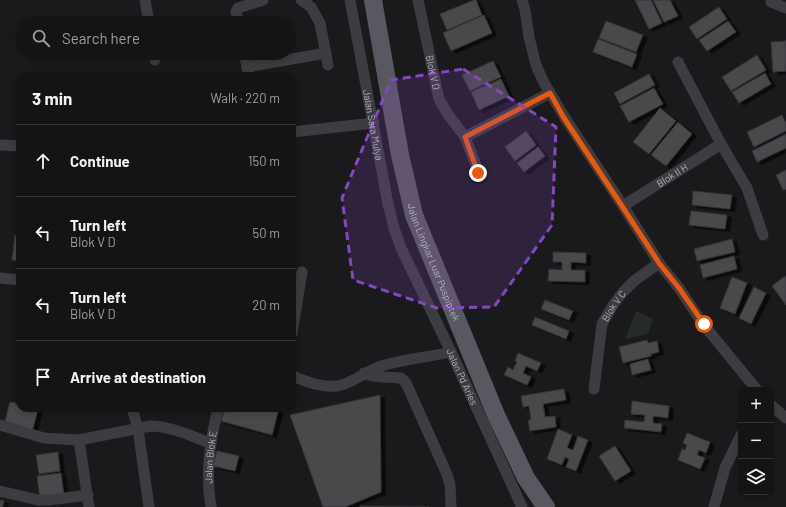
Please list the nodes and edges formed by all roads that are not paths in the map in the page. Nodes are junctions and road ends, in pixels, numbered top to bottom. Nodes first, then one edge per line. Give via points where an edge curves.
1 (145, 0) edge
2 (264, 0) edge
3 (350, 0) edge
4 (373, 0) edge
5 (418, 0) edge
6 (305, 1) edge
7 (771, 2) dead end
8 (525, 3) edge
9 (786, 8) edge
10 (148, 16) edge
11 (237, 16) edge
12 (326, 53) junction
13 (246, 60) edge
14 (296, 60) edge
15 (296, 60) edge
16 (678, 62) dead end
17 (328, 66) dead end
18 (248, 71) edge
19 (550, 93) junction
20 (374, 123) junction
21 (296, 132) edge
22 (465, 137) junction
23 (721, 144) junction
24 (0, 145) edge
25 (16, 146) edge
26 (478, 173) dead end
27 (622, 206) junction
28 (763, 235) dead end
29 (401, 248) joint
30 (659, 263) junction
31 (302, 272) dead end
32 (0, 278) edge
33 (16, 280) edge
34 (296, 309) edge
35 (451, 352) junction
36 (364, 373) junction
37 (296, 377) edge
38 (755, 387) edge
39 (594, 390) dead end
40 (774, 408) edge
41 (133, 412) edge
42 (217, 412) edge
43 (786, 418) edge
44 (0, 425) edge
45 (138, 429) junction
46 (79, 440) junction
47 (738, 441) edge
48 (210, 443) junction
49 (0, 492) edge
50 (88, 495) junction
51 (90, 507) edge
52 (148, 507) edge
53 (211, 507) edge
54 (452, 507) edge
55 (522, 507) edge
56 (546, 507) edge
57 (714, 507) edge

1 - 10 street
2 - 11 street via 238,8
3 - 20 street, Jalan Sara Mulya
4 - 56 main road, Jalan Lingkar Luar Puspiptek via 400,155 414,215 496,415 526,478
5 - 22 street, Blok V D via 439,99
6 - 12 street via 311,6 320,23
7 - 9 street
8 - 19 street via 529,37 536,65
12 - 15 street
12 - 17 street
13 - 18 street
14 - 18 street
16 - 23 street
19 - 22 street
19 - 27 street
20 - 21 street
20 - 29 street, Jalan Sara Mulya via 388,204
22 - 26 street, Blok V D
23 - 27 street, Blok II H
23 - 28 street via 747,188
24 - 25 street
27 - 30 street
29 - 35 street, Jalan Pd Aries
30 - 38 street
30 - 39 street, Blok V C via 623,292 602,324
31 - 34 street
32 - 33 street
35 - 36 street via 382,366
35 - 55 street, Jalan Pd Aries
36 - 37 street via 350,382 336,386 322,386
36 - 54 street via 373,377 398,377 404,380 446,472
40 - 43 street
41 - 45 street
42 - 48 street, Jalan Blok E
44 - 46 street via 44,438
45 - 46 street
45 - 48 street via 158,426
45 - 52 street
46 - 50 street
47 - 57 street via 725,468
48 - 53 street, Jalan Blok E
49 - 50 street via 38,500
50 - 51 street

